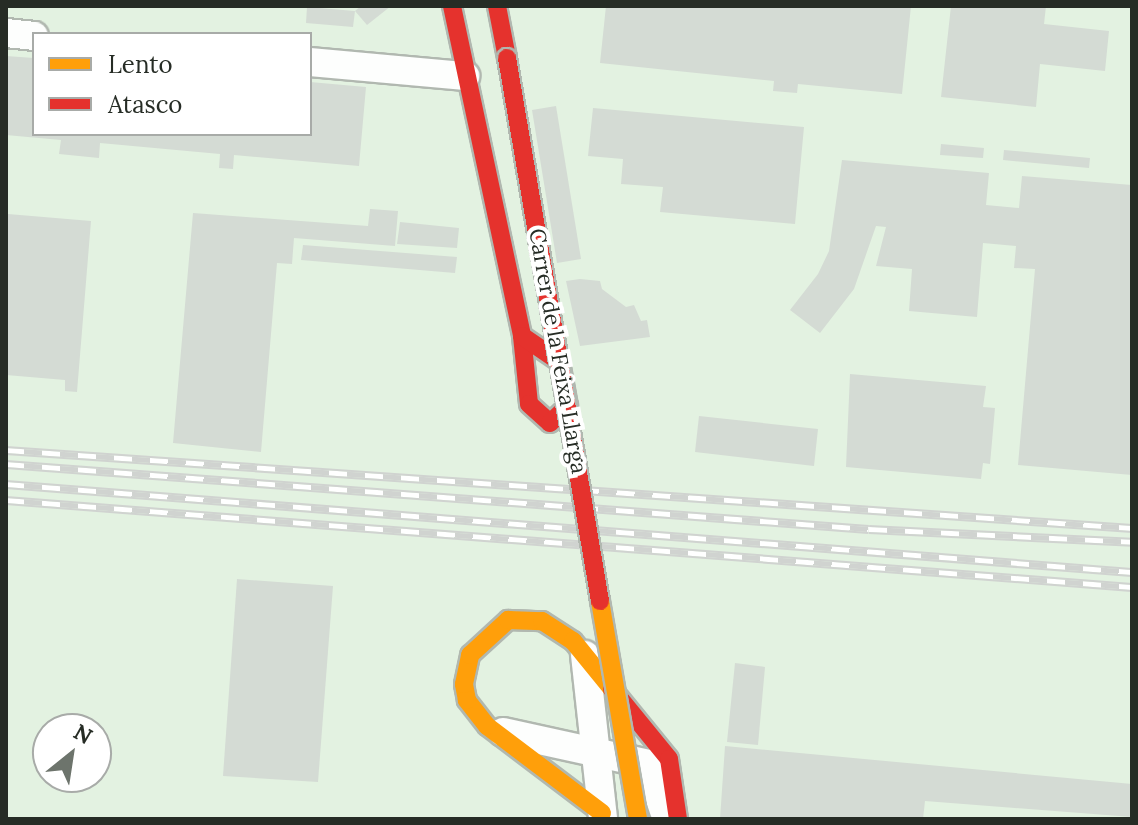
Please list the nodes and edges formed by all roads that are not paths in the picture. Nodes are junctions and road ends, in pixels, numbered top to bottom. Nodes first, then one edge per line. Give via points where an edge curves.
1 (452, 6) edge
2 (497, 6) edge
3 (6, 33) edge
4 (32, 36) edge
5 (312, 62) edge
6 (465, 76) junction
7 (522, 336) dead end
8 (585, 655) junction
9 (487, 726) junction
10 (594, 751) junction
11 (602, 816) edge
12 (638, 819) edge
13 (666, 819) edge
14 (678, 819) edge

1 - 6 street, Carrer de la Feixa Llarga
2 - 12 street, Carrer de la Feixa Llarga, bridge
3 - 4 street
5 - 6 street
6 - 7 street, Carrer de la Feixa Llarga
8 - 9 street via 542,621 508,620 493,629 470,655 464,684 475,715
8 - 10 street
8 - 14 street via 669,759
9 - 10 street via 511,736
9 - 11 street
10 - 11 street
10 - 13 street via 648,764

